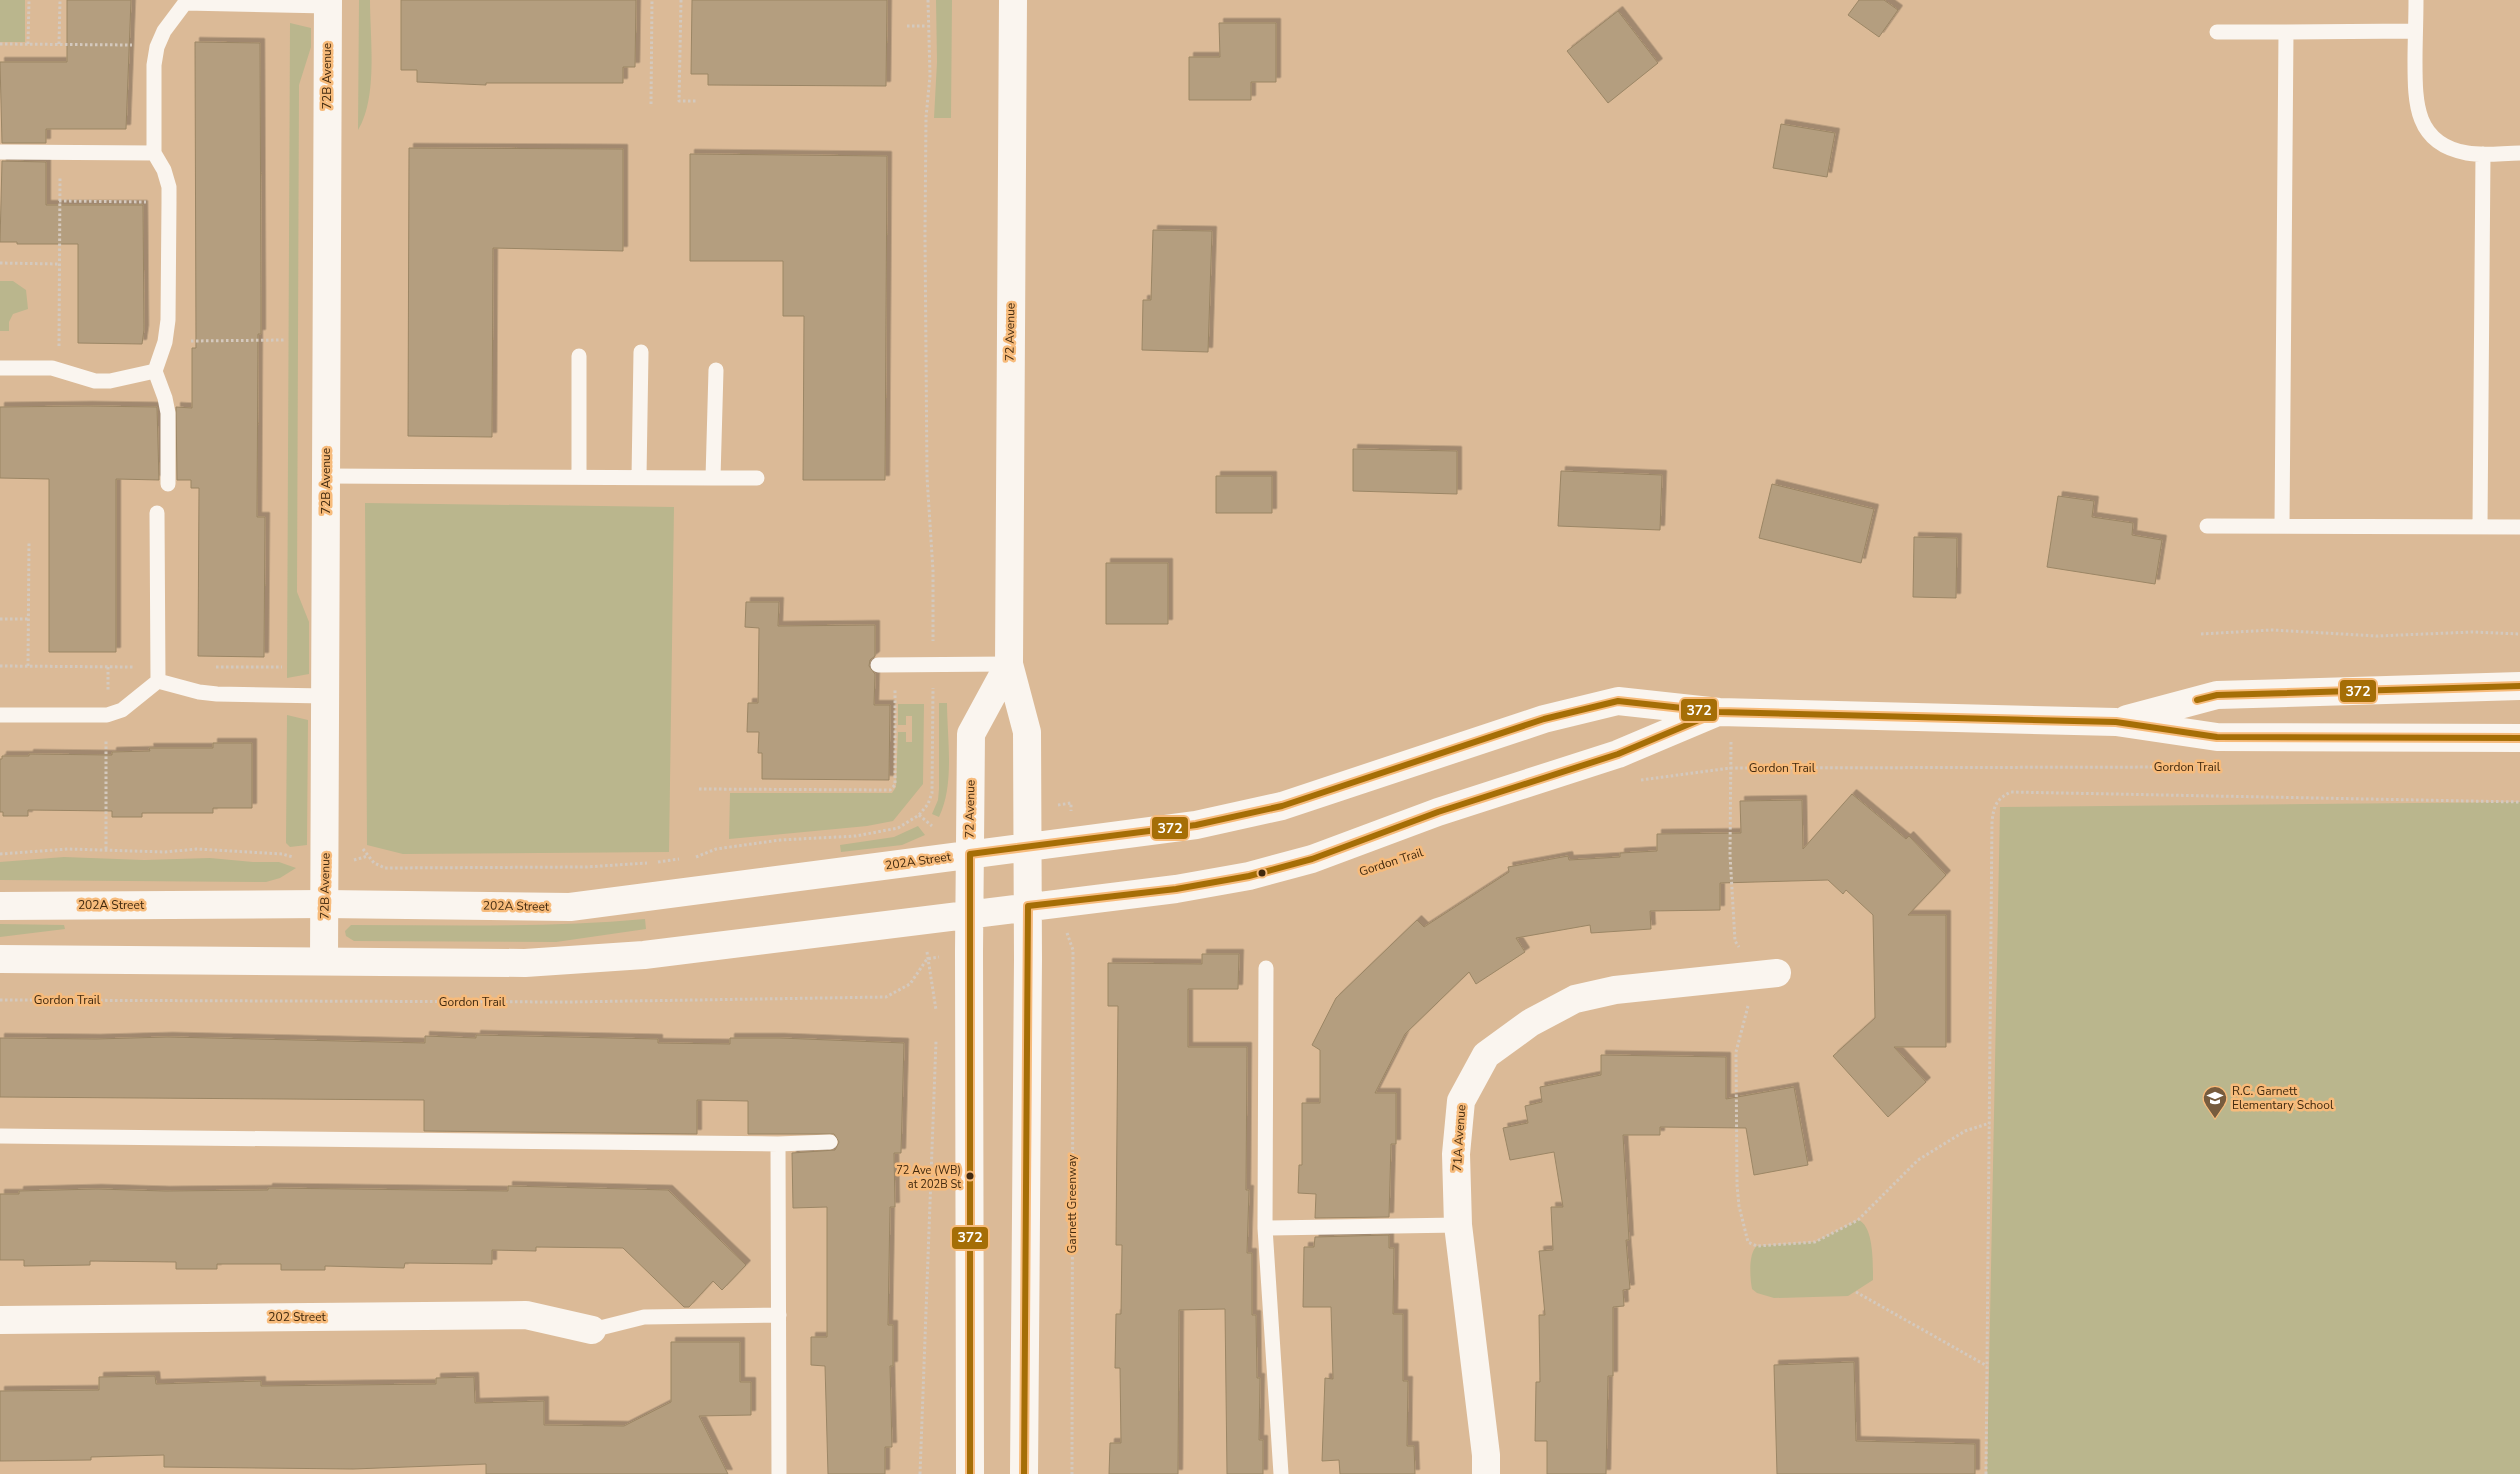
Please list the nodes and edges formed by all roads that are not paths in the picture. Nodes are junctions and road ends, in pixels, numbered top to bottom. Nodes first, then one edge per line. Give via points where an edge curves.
1 (1013, 0) edge
2 (2416, 0) edge
3 (184, 2) edge
4 (328, 3) edge
5 (2416, 31) junction
6 (2217, 32) dead end
7 (2286, 32) junction
8 (0, 152) edge
9 (154, 153) junction
10 (2520, 153) edge
11 (2483, 154) junction
12 (641, 352) dead end
13 (580, 356) dead end
14 (0, 368) edge
15 (716, 370) dead end
16 (155, 371) junction
17 (326, 476) junction
18 (580, 476) junction
19 (639, 477) junction
20 (713, 478) junction
21 (757, 478) dead end
22 (168, 484) dead end
23 (157, 513) dead end
24 (2282, 525) junction
25 (2207, 526) dead end
26 (2480, 526) junction
27 (2520, 526) edge
28 (1008, 664) junction
29 (878, 665) dead end
30 (158, 681) junction
31 (2520, 686) edge
32 (326, 696) junction
33 (1726, 712) junction
34 (0, 715) edge
35 (2116, 722) junction
36 (2520, 738) edge
37 (1027, 847) junction
38 (970, 854) junction
39 (325, 904) junction
40 (0, 906) edge
41 (1028, 906) junction
42 (969, 913) junction
43 (0, 959) edge
44 (324, 962) junction
45 (1266, 968) dead end
46 (1766, 974) road end
47 (0, 1136) edge
48 (830, 1142) dead end
49 (778, 1144) junction
50 (1458, 1224) junction
51 (1265, 1228) junction
52 (779, 1316) junction
53 (0, 1320) edge
54 (592, 1330) joint
55 (779, 1474) edge
56 (970, 1474) edge
57 (1024, 1474) edge
58 (1281, 1474) edge
59 (1486, 1474) edge

1 - 28 main road, 72 Avenue
2 - 5 lane
3 - 4 lane
3 - 9 lane via 157,47
4 - 17 main road, 72B Avenue
5 - 7 lane
5 - 11 lane via 2415,97 2422,120 2433,137 2449,148 2467,154
6 - 7 lane
7 - 24 lane
8 - 9 lane
9 - 16 lane via 169,187 168,320 165,342
10 - 11 lane
11 - 26 lane
12 - 19 lane
13 - 18 lane
14 - 16 lane via 52,368 95,381
15 - 20 lane
16 - 22 lane via 168,413
17 - 18 lane
17 - 32 main road, 72B Avenue
18 - 19 lane
19 - 20 lane
20 - 21 lane
23 - 30 lane
24 - 25 lane
24 - 26 lane
26 - 27 lane
28 - 29 lane
28 - 37 main road, 72 Avenue via 1027,732
28 - 38 main road, 72 Avenue via 971,734
30 - 32 lane via 217,694
30 - 34 lane via 122,710 107,715
31 - 35 main road via 2217,695
32 - 39 main road, 72B Avenue
33 - 35 main road, 202A Street
33 - 37 main road, 202A Street via 1618,701 1544,719 1282,806 1196,825
33 - 41 main road via 1618,754 1438,812 1312,859 1249,876 1176,889
35 - 36 main road via 2217,737
37 - 38 main road, 202A Street
37 - 41 main road, 72 Avenue
38 - 39 main road, 202A Street via 570,907
38 - 42 main road, 72 Avenue
39 - 40 main road, 202A Street
39 - 44 main road, 72B Avenue
41 - 42 main road
41 - 57 main road, 72 Avenue
42 - 44 main road via 634,956 525,962
42 - 56 main road, 72 Avenue
43 - 44 main road
45 - 51 lane
46 - 50 main road, 71A Avenue via 1615,990 1575,999 1530,1023 1486,1055 1461,1101 1456,1154
47 - 49 lane
48 - 49 lane
49 - 52 lane
50 - 51 lane
50 - 59 main road, 71A Avenue
51 - 58 lane
52 - 54 lane via 644,1317
52 - 55 lane
53 - 54 main road, 202 Street via 526,1316

